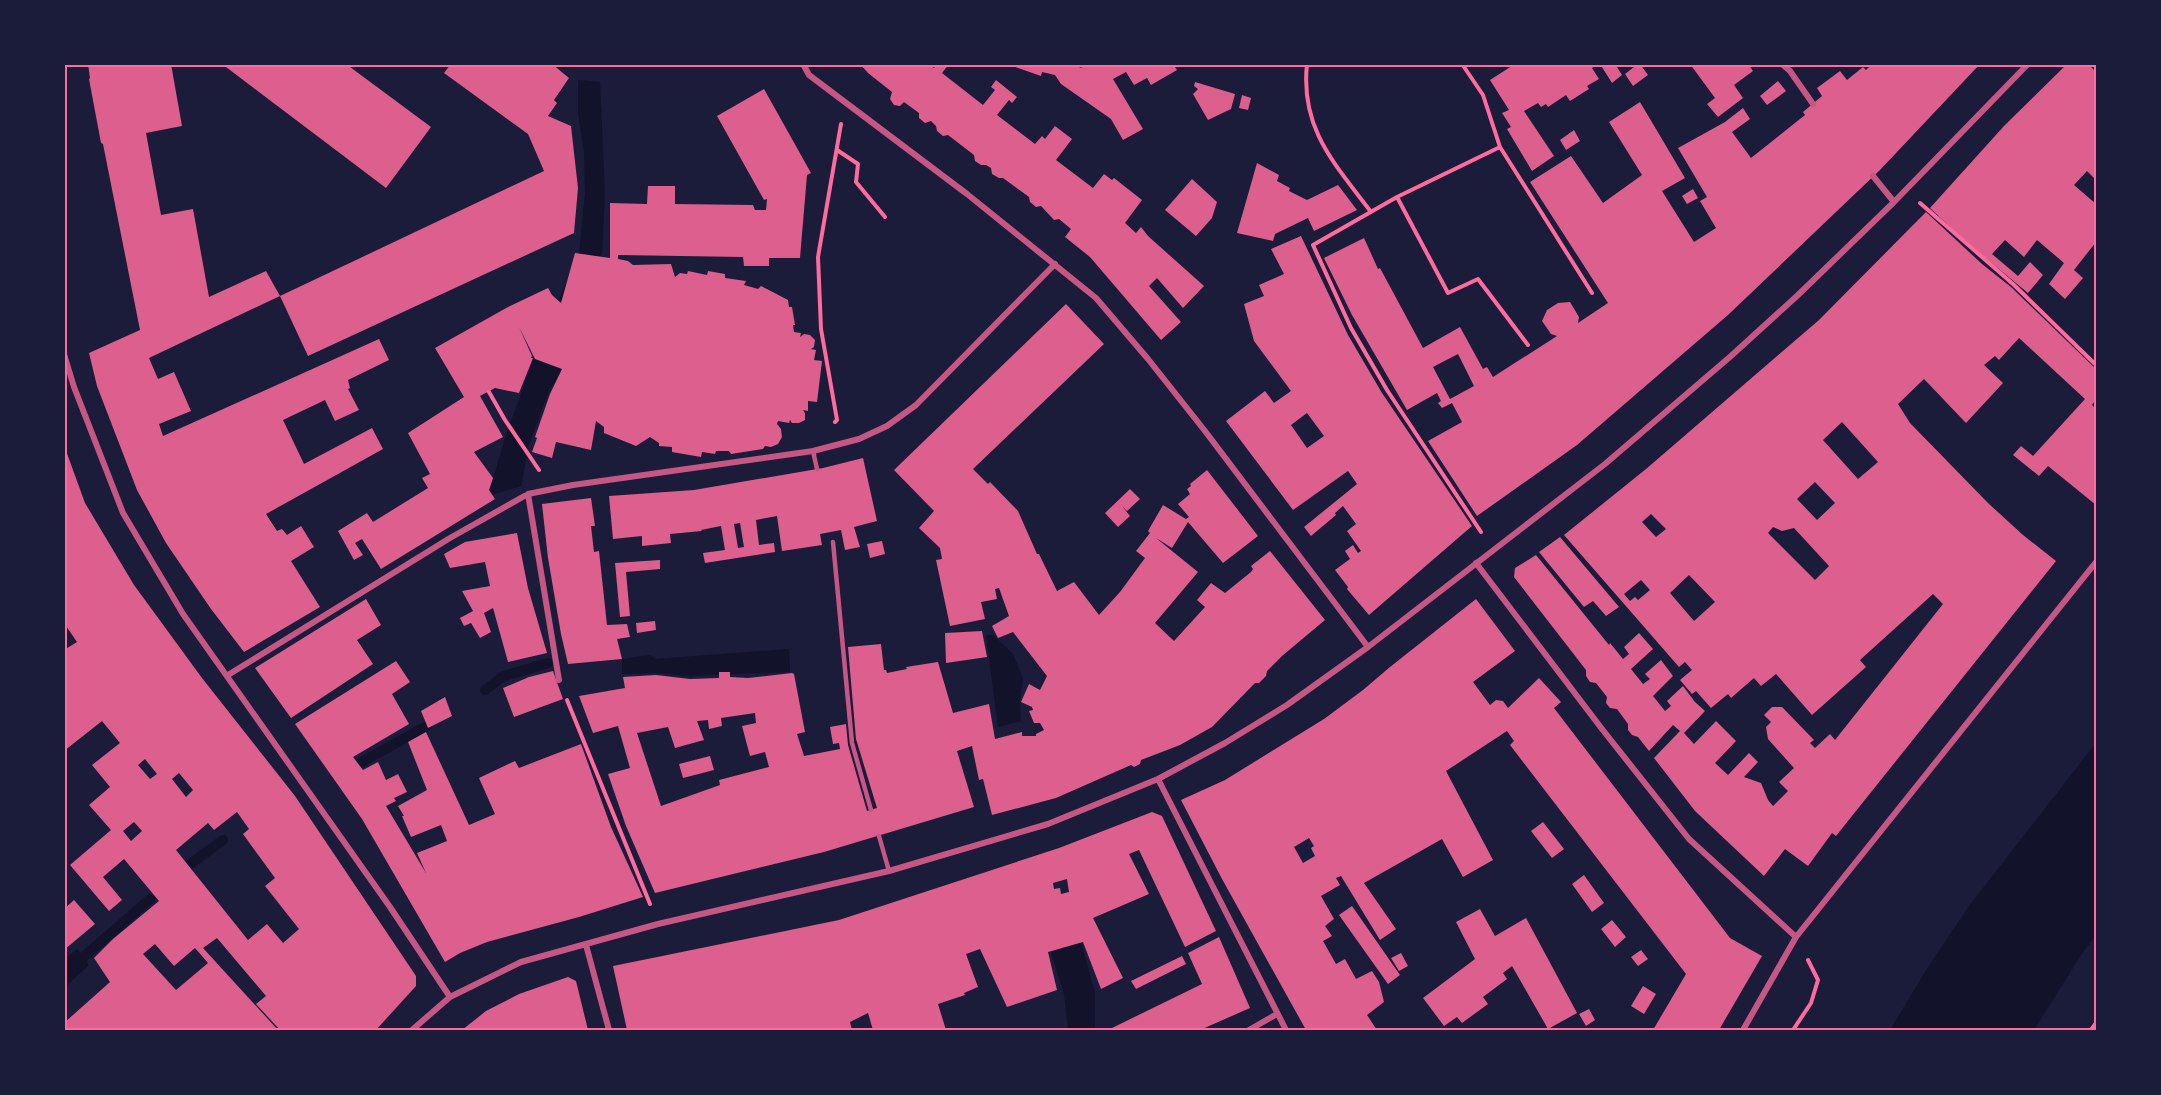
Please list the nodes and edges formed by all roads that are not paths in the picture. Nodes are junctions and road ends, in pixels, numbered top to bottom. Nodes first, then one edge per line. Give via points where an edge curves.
1 (803, 64) edge
2 (1782, 64) edge
3 (2028, 64) edge
4 (1813, 104) dead end
5 (1873, 176) dead end
6 (1894, 202) junction
7 (1055, 264) junction
8 (64, 354) edge
9 (74, 387) junction
10 (64, 391) edge
11 (813, 451) junction
12 (817, 469) dead end
13 (528, 494) junction
14 (833, 542) dead end
15 (1476, 562) junction
16 (2097, 562) edge
17 (1368, 647) junction
18 (228, 675) junction
19 (558, 680) road end
20 (1158, 779) junction
21 (871, 810) dead end
22 (879, 836) dead end
23 (889, 871) junction
24 (1796, 937) junction
25 (586, 945) junction
26 (450, 997) junction
27 (1277, 1014) junction
28 (412, 1030) edge
29 (609, 1030) edge
30 (1249, 1030) edge
31 (1286, 1030) edge
32 (1743, 1030) edge

1 - 7 street via 809,75
2 - 4 street
3 - 6 street
5 - 6 street
6 - 15 street via 1722,364 1605,464
7 - 11 street via 916,405 887,426 859,439
7 - 17 street via 1096,298 1148,359
8 - 9 street
9 - 10 street
9 - 18 street via 123,513 183,614
11 - 12 lane
11 - 13 street
13 - 18 street
13 - 19 street
14 - 21 lane via 852,742
15 - 17 street
15 - 24 street via 1689,839
16 - 24 street
17 - 20 street via 1287,705
18 - 26 street
20 - 23 street via 1048,824
20 - 27 street
22 - 23 lane
23 - 25 street via 658,924
24 - 32 street
25 - 26 street via 520,962
25 - 29 street
26 - 28 street
27 - 30 street
27 - 31 street

